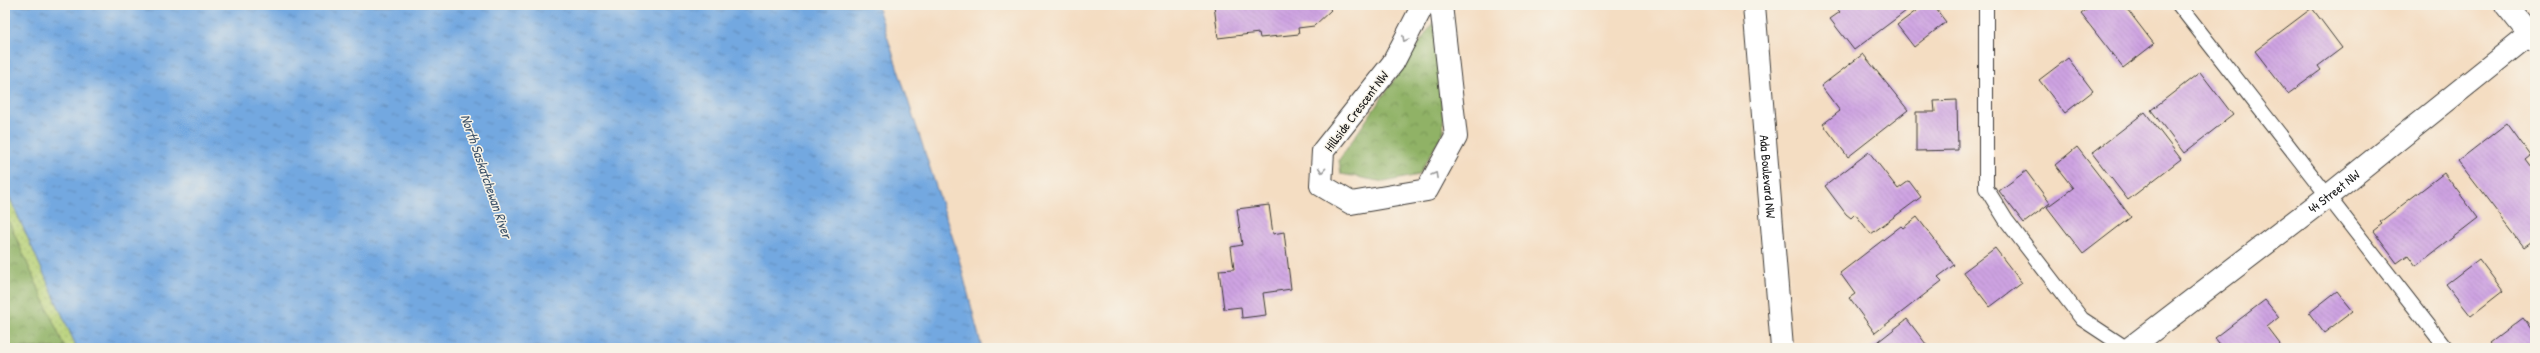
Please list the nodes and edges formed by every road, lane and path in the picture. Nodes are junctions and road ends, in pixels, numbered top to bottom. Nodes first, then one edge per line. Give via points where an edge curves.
1 (1423, 5) edge
2 (1441, 5) edge
3 (1754, 5) edge
4 (1986, 5) edge
5 (2179, 5) edge
6 (2506, 5) edge
7 (2533, 35) edge
8 (2328, 196) junction
9 (1782, 348) edge
10 (2126, 348) edge
11 (2130, 348) edge
12 (2446, 348) edge

1 -> 2 street, Hillside Crescent NW via 1393,63 1324,151 1321,185 1351,203 1427,190 1456,137
3 - 9 street, Ada Boulevard NW
4 - 10 lane via 1986,188 2006,220 2082,319
5 - 8 lane
6 - 7 street
7 - 8 street, 44 Street NW
8 - 11 street, 44 Street NW
8 - 12 lane

